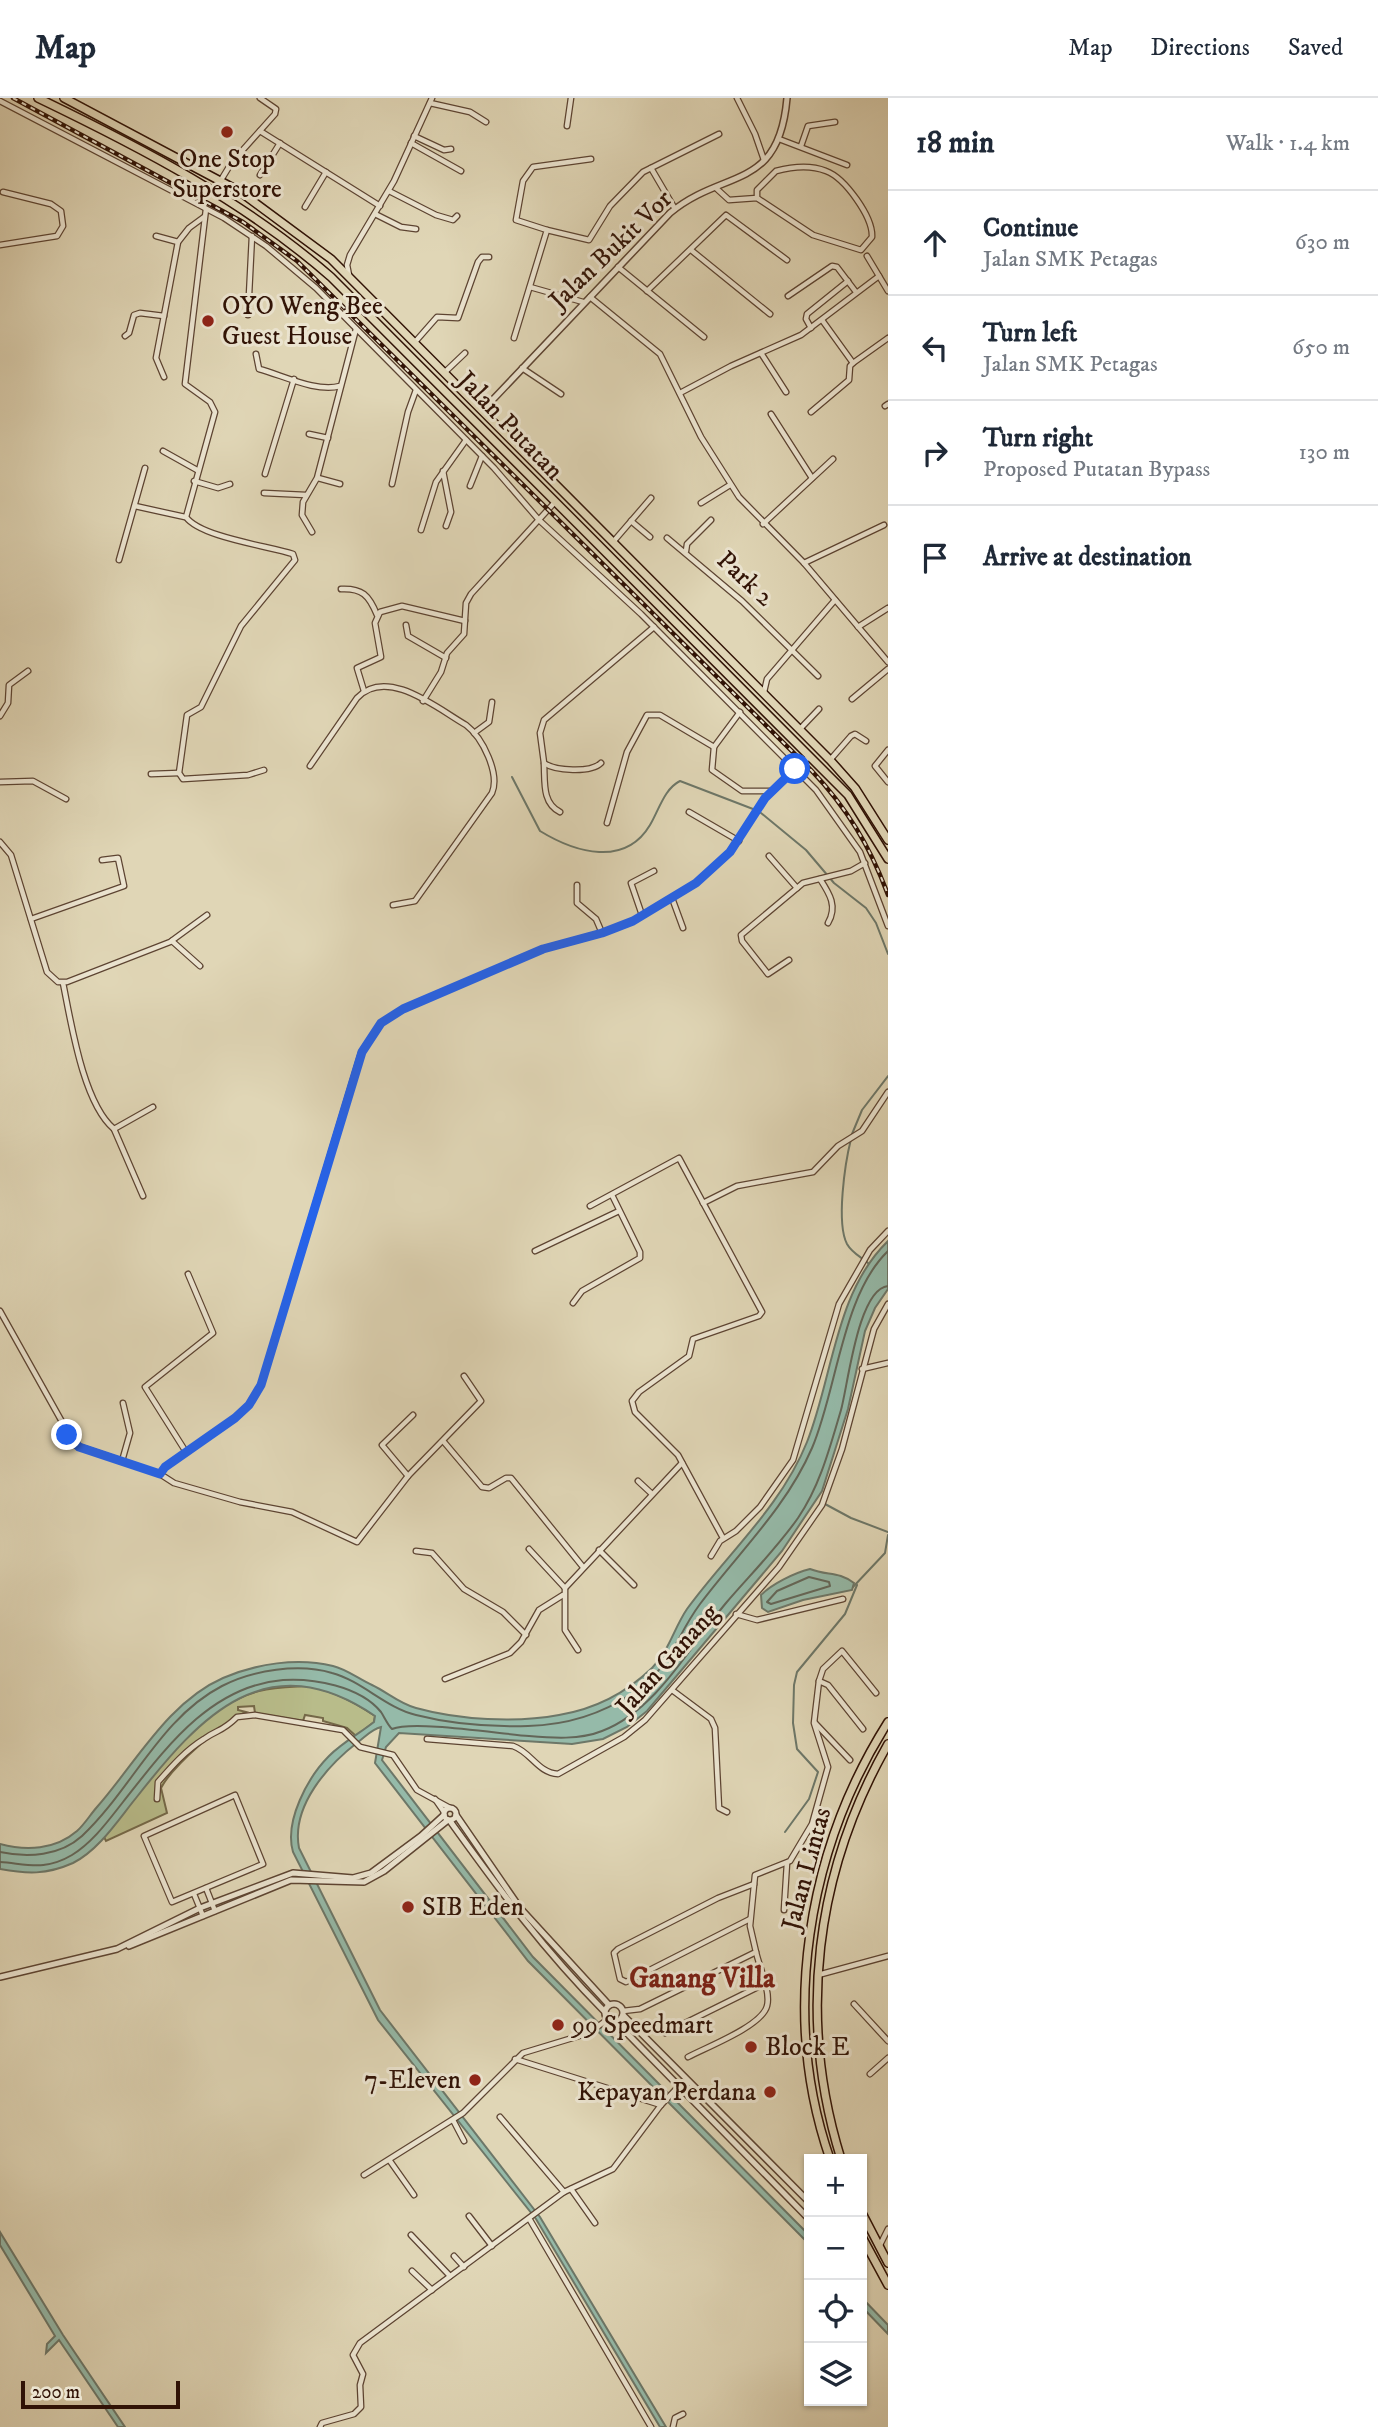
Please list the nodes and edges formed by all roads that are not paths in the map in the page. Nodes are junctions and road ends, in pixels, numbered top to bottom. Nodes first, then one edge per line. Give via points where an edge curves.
1 (38, 98) edge
2 (63, 98) edge
3 (260, 98) edge
4 (571, 98) edge
5 (737, 98) edge
6 (787, 98) edge
7 (431, 100) edge
8 (0, 101) edge
9 (65, 111) junction
10 (486, 122) dead end
11 (835, 122) dead end
12 (567, 126) dead end
13 (260, 131) junction
14 (719, 134) dead end
15 (414, 136) junction
16 (779, 139) junction
17 (280, 143) junction
18 (411, 143) junction
19 (801, 146) junction
20 (451, 149) dead end
21 (591, 159) dead end
22 (764, 161) junction
23 (847, 165) dead end
24 (651, 168) junction
25 (461, 171) dead end
26 (326, 172) junction
27 (260, 175) dead end
28 (221, 180) junction
29 (717, 189) junction
30 (388, 191) junction
31 (3, 192) dead end
32 (757, 198) junction
33 (380, 206) junction
34 (305, 207) dead end
35 (206, 209) junction
36 (675, 209) junction
37 (375, 214) junction
38 (205, 216) junction
39 (457, 216) dead end
40 (416, 229) dead end
41 (547, 230) junction
42 (252, 235) junction
43 (156, 236) dead end
44 (305, 238) junction
45 (178, 242) junction
46 (0, 245) edge
47 (297, 248) junction
48 (691, 250) junction
49 (350, 255) junction
50 (867, 256) dead end
51 (489, 257) dead end
52 (331, 259) junction
53 (787, 260) dead end
54 (617, 266) junction
55 (349, 276) junction
56 (879, 276) junction
57 (848, 281) junction
58 (530, 287) junction
59 (647, 291) junction
60 (888, 291) edge
61 (856, 292) junction
62 (589, 296) junction
63 (788, 296) dead end
64 (583, 302) junction
65 (770, 314) dead end
66 (248, 315) dead end
67 (164, 316) junction
68 (822, 320) junction
69 (356, 328) junction
70 (811, 328) junction
71 (125, 336) dead end
72 (704, 337) dead end
73 (514, 338) dead end
74 (888, 338) edge
75 (415, 342) junction
76 (465, 353) dead end
77 (761, 353) junction
78 (256, 354) dead end
79 (853, 363) junction
80 (522, 368) junction
81 (445, 372) junction
82 (164, 377) dead end
83 (294, 379) junction
84 (341, 386) junction
85 (416, 390) junction
86 (786, 392) dead end
87 (680, 393) junction
88 (561, 394) dead end
89 (481, 408) junction
90 (811, 412) dead end
91 (771, 414) dead end
92 (470, 415) junction
93 (309, 434) dead end
94 (328, 438) junction
95 (466, 440) junction
96 (163, 451) dead end
97 (482, 456) junction
98 (833, 459) dead end
99 (145, 468) dead end
100 (197, 470) junction
101 (443, 470) junction
102 (265, 474) dead end
103 (317, 478) junction
104 (812, 478) junction
105 (194, 481) junction
106 (230, 484) dead end
107 (340, 484) dead end
108 (392, 484) dead end
109 (730, 485) junction
110 (470, 486) dead end
111 (264, 493) dead end
112 (306, 495) junction
113 (651, 498) dead end
114 (555, 502) junction
115 (701, 503) dead end
116 (135, 506) junction
117 (583, 513) junction
118 (186, 517) junction
119 (538, 520) junction
120 (711, 520) dead end
121 (631, 521) junction
122 (575, 522) junction
123 (763, 524) junction
124 (884, 525) dead end
125 (446, 526) dead end
126 (421, 530) dead end
127 (312, 532) dead end
128 (650, 537) dead end
129 (667, 538) dead end
130 (612, 542) junction
131 (686, 552) junction
132 (119, 560) dead end
133 (804, 563) junction
134 (341, 589) dead end
135 (835, 600) junction
136 (887, 610) edge
137 (377, 615) junction
138 (465, 621) junction
139 (406, 625) dead end
140 (653, 627) junction
141 (858, 627) junction
142 (793, 653) junction
143 (446, 658) junction
144 (888, 662) edge
145 (888, 669) edge
146 (28, 671) dead end
147 (818, 676) dead end
148 (767, 678) junction
149 (754, 682) junction
150 (364, 691) junction
151 (764, 692) junction
152 (852, 699) dead end
153 (423, 701) junction
154 (492, 702) dead end
155 (819, 709) dead end
156 (740, 712) junction
157 (0, 716) edge
158 (800, 729) junction
159 (474, 733) junction
160 (866, 741) dead end
161 (714, 747) junction
162 (888, 750) edge
163 (810, 756) junction
164 (830, 760) junction
165 (544, 763) junction
166 (601, 763) dead end
167 (310, 766) dead end
168 (795, 769) junction
169 (264, 770) dead end
170 (151, 774) dead end
171 (179, 774) junction
172 (0, 782) edge
173 (888, 782) edge
174 (772, 791) junction
175 (66, 799) dead end
176 (561, 812) dead end
177 (689, 812) dead end
178 (607, 823) dead end
179 (888, 840) edge
180 (739, 841) junction
181 (0, 842) edge
182 (769, 856) dead end
183 (888, 859) edge
184 (102, 860) dead end
185 (865, 863) junction
186 (654, 871) dead end
187 (820, 879) junction
188 (577, 884) dead end
189 (797, 888) junction
190 (672, 898) junction
191 (393, 905) dead end
192 (206, 915) dead end
193 (642, 915) junction
194 (31, 919) junction
195 (828, 923) dead end
196 (888, 926) edge
197 (683, 928) dead end
198 (602, 933) junction
199 (172, 941) junction
200 (789, 960) dead end
201 (200, 966) dead end
202 (63, 983) junction
203 (888, 1092) edge
204 (153, 1107) dead end
205 (114, 1129) junction
206 (612, 1195) junction
207 (143, 1196) dead end
208 (703, 1203) junction
209 (590, 1206) dead end
210 (619, 1210) junction
211 (888, 1231) edge
212 (535, 1251) dead end
213 (188, 1274) dead end
214 (573, 1303) dead end
215 (888, 1304) edge
216 (0, 1311) edge
217 (888, 1363) edge
218 (862, 1369) junction
219 (464, 1376) dead end
220 (122, 1403) dead end
221 (413, 1415) dead end
222 (444, 1442) junction
223 (186, 1452) junction
224 (122, 1461) junction
225 (682, 1463) junction
226 (160, 1474) junction
227 (408, 1476) junction
228 (638, 1481) dead end
229 (652, 1494) junction
230 (723, 1538) junction
231 (529, 1549) dead end
232 (599, 1550) junction
233 (416, 1551) dead end
234 (711, 1556) dead end
235 (583, 1567) junction
236 (634, 1585) dead end
237 (564, 1591) junction
238 (843, 1599) dead end
239 (736, 1614) junction
240 (526, 1635) junction
241 (578, 1650) dead end
242 (445, 1679) dead end
243 (819, 1681) junction
244 (672, 1690) junction
245 (876, 1693) dead end
246 (888, 1722) edge
247 (814, 1723) junction
248 (863, 1729) dead end
249 (427, 1739) dead end
250 (888, 1744) edge
251 (888, 1758) edge
252 (850, 1760) dead end
253 (878, 1760) junction
254 (157, 1799) dead end
255 (446, 1812) junction
256 (727, 1812) dead end
257 (456, 1815) junction
258 (449, 1821) junction
259 (440, 1823) junction
260 (787, 1863) junction
261 (301, 1875) junction
262 (754, 1884) junction
263 (206, 1888) junction
264 (194, 1894) junction
265 (212, 1903) junction
266 (200, 1908) junction
267 (784, 1910) dead end
268 (215, 1911) junction
269 (203, 1916) junction
270 (750, 1919) junction
271 (117, 1949) junction
272 (818, 1950) junction
273 (808, 1951) junction
274 (756, 1952) junction
275 (888, 1956) edge
276 (816, 1976) junction
277 (0, 1977) edge
278 (764, 1984) junction
279 (854, 2004) dead end
280 (610, 2005) junction
281 (605, 2012) junction
282 (623, 2013) junction
283 (605, 2021) junction
284 (616, 2022) junction
285 (665, 2033) dead end
286 (888, 2042) edge
287 (688, 2057) dead end
288 (888, 2058) edge
289 (515, 2059) junction
290 (870, 2074) dead end
291 (679, 2086) junction
292 (663, 2103) junction
293 (500, 2117) dead end
294 (454, 2119) junction
295 (464, 2141) dead end
296 (829, 2154) edge
297 (840, 2154) edge
298 (390, 2161) junction
299 (364, 2175) dead end
300 (571, 2189) junction
301 (565, 2192) junction
302 (414, 2195) dead end
303 (804, 2197) edge
304 (469, 2216) dead end
305 (807, 2217) edge
306 (863, 2217) edge
307 (531, 2219) junction
308 (595, 2223) dead end
309 (869, 2228) junction
310 (888, 2230) edge
311 (411, 2235) dead end
312 (492, 2246) junction
313 (878, 2248) junction
314 (867, 2251) edge
315 (454, 2256) dead end
316 (888, 2263) edge
317 (464, 2267) junction
318 (412, 2271) dead end
319 (450, 2276) junction
320 (888, 2285) edge
321 (432, 2290) junction
322 (683, 2414) dead end
323 (320, 2427) edge
324 (652, 2427) edge
325 (673, 2427) edge

1 - 9 highway, Jalan Putatan
2 - 9 highway
2 - 28 highway, Jalan Putatan
3 - 13 street via 276,109
4 - 12 street
5 - 22 street
6 - 16 street, Jalan Bukit Vor
7 - 10 street
7 - 15 street
8 - 35 street
9 - 47 highway, Jalan Putatan via 205,186
11 - 19 street via 808,126
13 - 17 street
13 - 28 street
14 - 24 street
15 - 18 street
15 - 20 street
16 - 19 street
16 - 22 street, Jalan Bukit Vor
17 - 26 street
17 - 27 street
18 - 25 street
18 - 30 street
19 - 23 street
21 - 41 street via 533,167 523,181 516,219
22 - 29 street, Jalan Bukit Vor via 744,177
24 - 36 street
24 - 41 street via 610,206 589,240
26 - 33 street
26 - 34 street
28 - 44 highway, Jalan Putatan
29 - 32 street via 729,200
29 - 36 street, Jalan Bukit Vor
30 - 33 street
30 - 39 street via 436,215 453,220
31 - 46 street via 51,204 61,211 63,226 57,236
32 - 32 street via 825,240 861,250 872,237 855,200 824,170 776,171 757,190
33 - 37 street
35 - 38 street
35 - 42 street
36 - 54 street, Jalan Bukit Vor
37 - 40 street
37 - 49 street
38 - 45 street
38 - 100 street via 185,384 210,402 215,412
41 - 58 street
42 - 66 street
42 - 69 street
43 - 45 street
44 - 47 highway
44 - 52 highway, Jalan Putatan
45 - 67 street
47 - 92 highway, Jalan Putatan
48 - 53 street via 720,218 729,215
48 - 59 street
48 - 65 street
49 - 52 street via 341,262
49 - 55 street
50 - 56 street
51 - 75 street via 478,262 458,318 437,317
52 - 55 highway, Jalan Putatan
54 - 59 street
54 - 62 street, Jalan Bukit Vor
55 - 75 highway, Jalan Putatan
56 - 60 street
56 - 61 street
57 - 61 street
57 - 63 street via 832,266
57 - 70 street via 807,313
58 - 64 street
58 - 73 street
59 - 72 street
61 - 68 street
62 - 64 street, Jalan Bukit Vor
62 - 87 street via 660,354
64 - 80 street, Jalan Bukit Vor
67 - 71 street via 134,315
67 - 82 street via 156,358
68 - 70 street
68 - 79 street
69 - 84 street
69 - 85 street
70 - 77 street
74 - 79 street
75 - 81 highway, Jalan Putatan
76 - 81 street
77 - 86 street
77 - 87 street
78 - 83 street via 259,369
79 - 90 street via 849,380
80 - 88 street
80 - 89 street, Jalan Bukit Vor
81 - 89 highway, Jalan Putatan
83 - 84 street
83 - 102 street
84 - 94 street
85 - 95 street
85 - 108 street
87 - 109 street
89 - 92 highway
89 - 117 highway, Jalan Putatan
91 - 104 street
92 - 114 highway, Jalan Putatan
93 - 94 street
94 - 103 street
95 - 97 street
95 - 101 street
96 - 100 street
97 - 110 street
97 - 119 street
98 - 104 street
99 - 116 street
100 - 105 street
101 - 125 street via 451,512
101 - 126 street via 433,487
103 - 107 street
103 - 112 street
104 - 123 street
105 - 106 street via 218,488
105 - 118 street
109 - 115 street
109 - 123 street
111 - 112 street
112 - 127 street via 302,515
113 - 121 street
114 - 119 street
114 - 122 highway, Jalan Putatan
116 - 118 street
116 - 132 street
117 - 122 highway
117 - 130 highway, Jalan Putatan
118 - 171 street via 199,528 263,544 293,554 295,559 241,626 201,707 187,715
119 - 138 street via 471,594
119 - 140 street
120 - 131 street via 687,544
121 - 128 street
121 - 130 street
122 - 163 highway, Jalan Putatan
123 - 133 street
124 - 133 street
129 - 131 street, Park 2
130 - 149 highway, Jalan Putatan
131 - 142 street, Park 2
133 - 135 street
134 - 137 street via 366,594
135 - 141 street
135 - 142 street
136 - 141 street
137 - 138 street via 402,606
137 - 150 street via 381,657 357,668
138 - 143 street via 462,639
139 - 143 street via 408,636
140 - 156 street
140 - 165 street via 544,720 540,733
141 - 144 street
142 - 147 street, Park 2
142 - 148 street
143 - 153 street
145 - 152 street
146 - 157 street via 9,685 8,704
148 - 149 street
148 - 151 street
149 - 151 highway, Jalan Putatan
150 - 153 street via 391,686
150 - 167 street
151 - 158 highway, Jalan Putatan
153 - 159 street
154 - 159 street via 489,722
155 - 158 street
156 - 161 street
156 - 168 street
158 - 164 highway, Jalan Putatan
159 - 191 street via 495,778 492,793 415,901
160 - 164 street via 851,736
161 - 174 street via 712,769 725,781 745,792
161 - 178 street via 660,715 647,715 627,752
162 - 173 street via 876,766
163 - 168 street
163 - 183 highway, Jalan Putatan via 848,795
164 - 179 highway, Jalan Putatan
165 - 166 street via 559,770 589,770
165 - 176 street via 546,798
168 - 174 street
168 - 185 street via 826,802
169 - 171 street via 183,779
170 - 171 street
172 - 175 street via 33,781
174 - 180 street
177 - 180 street
180 - 190 street via 708,874
181 - 194 street via 11,855
182 - 189 street
184 - 194 street via 118,858 124,886
185 - 187 street
185 - 196 street
186 - 193 street via 632,883
187 - 189 street
187 - 195 street via 832,902
188 - 198 street via 577,903 596,919
189 - 200 street via 741,935 768,974
190 - 193 street
190 - 197 street
192 - 199 street
193 - 198 street
194 - 202 street via 47,972
198 - 223 street via 543,949 481,974 403,1009 369,1036 261,1385 244,1410
199 - 201 street
199 - 202 street
202 - 205 street via 80,1061 105,1122
203 - 208 street via 862,1131 810,1174 737,1186
204 - 205 street
205 - 207 street
206 - 208 street via 679,1158
206 - 209 street
206 - 210 street
208 - 225 street via 762,1312 693,1339 689,1356 634,1397 635,1412
210 - 212 street
210 - 214 street via 640,1258 582,1292
211 - 230 street via 844,1292 828,1332 793,1460 755,1512
213 - 223 street via 213,1333 145,1387
215 - 218 street, Jalan Ganang via 874,1329
216 - 224 street via 70,1441
217 - 218 street
218 - 239 street, Jalan Ganang via 823,1503 779,1567
219 - 222 street via 481,1400
220 - 224 street via 130,1433
221 - 227 street via 382,1445
222 - 227 street
222 - 235 street via 482,1487 511,1478
223 - 226 street
224 - 226 street
225 - 229 street
225 - 230 street
226 - 227 street via 180,1484 292,1512 357,1542
228 - 229 street
229 - 232 street
230 - 234 street
231 - 237 street
232 - 235 street
232 - 236 street
233 - 240 street via 432,1553 464,1589 503,1612
235 - 237 street
237 - 240 street via 539,1611
237 - 241 street via 565,1630
238 - 239 street via 757,1620
239 - 244 street, Jalan Ganang
240 - 242 street via 503,1657
243 - 245 street via 823,1669 842,1651
243 - 247 street
243 - 248 street via 828,1685
244 - 249 street, Jalan Ganang via 635,1729 558,1774 545,1771 513,1746
244 - 256 street via 711,1719 719,1808
246 - 273 highway, Jalan Lintas via 834,1834
247 - 252 street
247 - 260 street via 828,1771 812,1824
250 - 253 highway, Jalan Lintas
251 - 253 street
253 - 272 highway, Jalan Lintas via 842,1843
254 - 255 street via 158,1782 171,1767 197,1743 241,1716 343,1730 358,1745 393,1755 415,1788 435,1798
255 - 257 street
255 - 258 street
255 - 259 street
257 - 258 street
257 - 280 street via 520,1908
258 - 259 street
258 - 281 street via 548,1954
259 - 261 street via 371,1873 353,1878
260 - 262 street via 757,1873
260 - 267 street
261 - 265 street
261 - 268 street
262 - 270 street
262 - 270 street via 618,1950 614,1953 620,1979 626,1982
263 - 264 street
263 - 264 street via 263,1864 235,1795 144,1836 172,1902
263 - 265 street
264 - 266 street
265 - 266 street
265 - 268 street
266 - 269 street
266 - 271 street
268 - 269 street
269 - 271 street
270 - 274 street
271 - 277 street
272 - 273 highway
272 - 276 highway, Jalan Lintas
273 - 296 highway, Jalan Lintas via 807,2049 813,2097
274 - 278 street
274 - 282 street
275 - 276 street
276 - 297 highway, Jalan Lintas via 821,2073
278 - 285 street
278 - 287 street via 767,2009 747,2026
279 - 286 street
280 - 281 street
280 - 282 street via 618,2004
281 - 283 street
282 - 284 street
282 - 303 street
283 - 284 street
283 - 289 street via 593,2031 537,2047
284 - 291 street
288 - 290 street
289 - 292 street
289 - 294 street
291 - 292 street
291 - 305 street
292 - 300 street via 613,2169
293 - 301 street
294 - 295 street
294 - 298 street
298 - 299 street
298 - 302 street
300 - 301 street
300 - 308 street
301 - 307 street
304 - 312 street
306 - 309 highway
307 - 312 street
307 - 324 street
309 - 310 street
309 - 313 highway
310 - 313 street
311 - 319 street
312 - 317 street
313 - 316 highway
314 - 320 highway
315 - 317 street
317 - 319 street
318 - 321 street
319 - 321 street
321 - 323 street via 356,2347 353,2358 363,2376 361,2407
322 - 325 street

